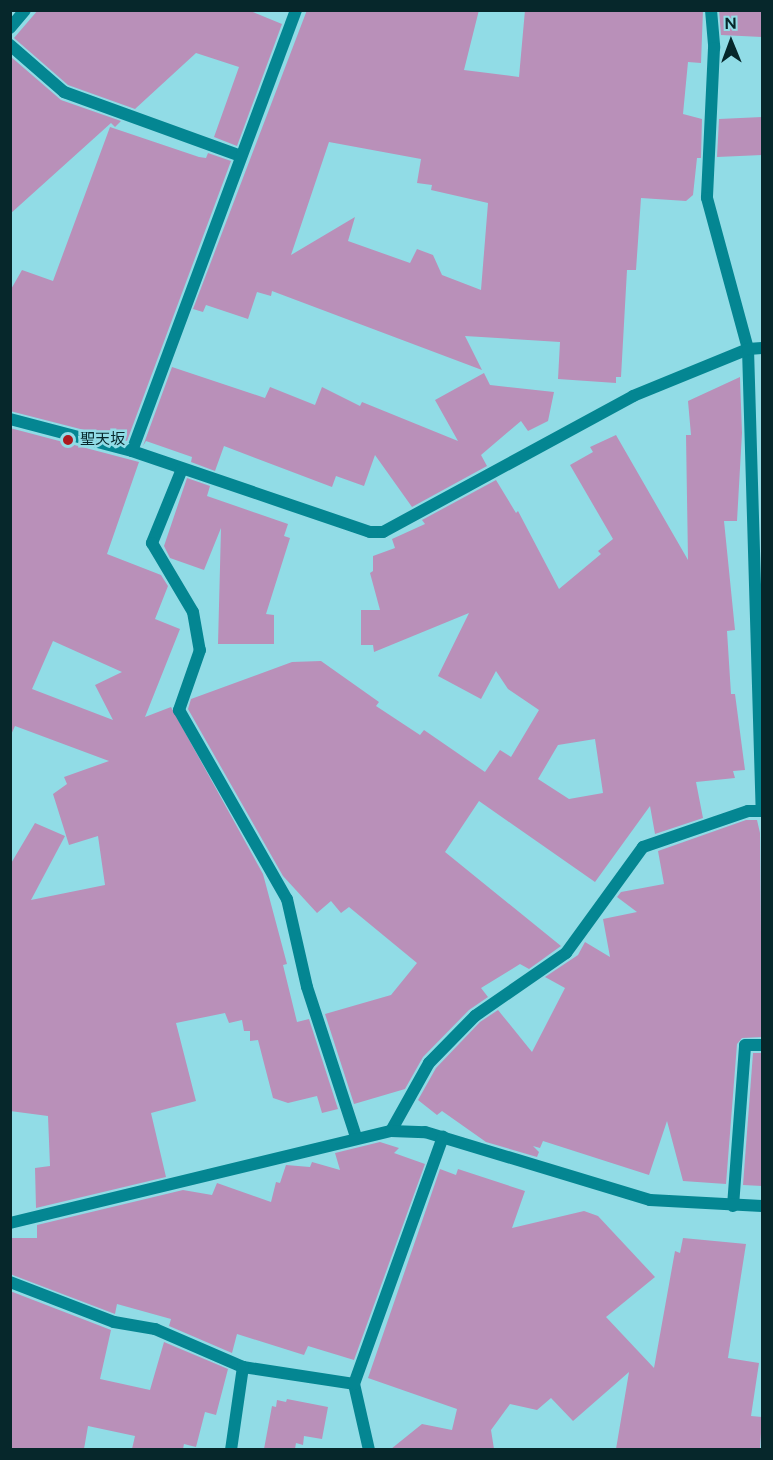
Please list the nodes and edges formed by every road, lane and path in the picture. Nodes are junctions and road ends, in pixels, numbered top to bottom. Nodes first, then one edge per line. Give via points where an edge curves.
1 (25, 10) edge
2 (296, 10) edge
3 (711, 10) edge
4 (10, 28) edge
5 (10, 45) edge
6 (241, 156) junction
7 (762, 348) edge
8 (748, 350) junction
9 (10, 418) edge
10 (132, 451) junction
11 (182, 470) junction
12 (762, 811) edge
13 (762, 1045) edge
14 (392, 1131) junction
15 (356, 1137) junction
16 (443, 1137) junction
17 (733, 1206) junction
18 (762, 1206) edge
19 (10, 1223) edge
20 (10, 1282) edge
21 (243, 1367) junction
22 (354, 1384) junction
23 (231, 1449) edge
24 (369, 1449) edge

1 - 4 street
2 - 6 street
3 - 8 street via 714,48 707,198
5 - 6 street via 64,92
6 - 10 street
7 - 8 street
8 - 11 street via 633,396 383,532 370,532
8 - 12 street
9 - 10 street
10 - 11 street
11 - 15 street via 152,543 193,612 200,650 179,710 287,899 307,987
12 - 14 street via 748,811 643,847 566,953 476,1016 429,1063
13 - 17 street via 745,1045
14 - 15 street
14 - 16 street
15 - 19 street
16 - 17 street via 650,1200
16 - 22 street
17 - 18 street
20 - 21 street via 114,1322 155,1329
21 - 22 street
21 - 23 street
22 - 24 street

